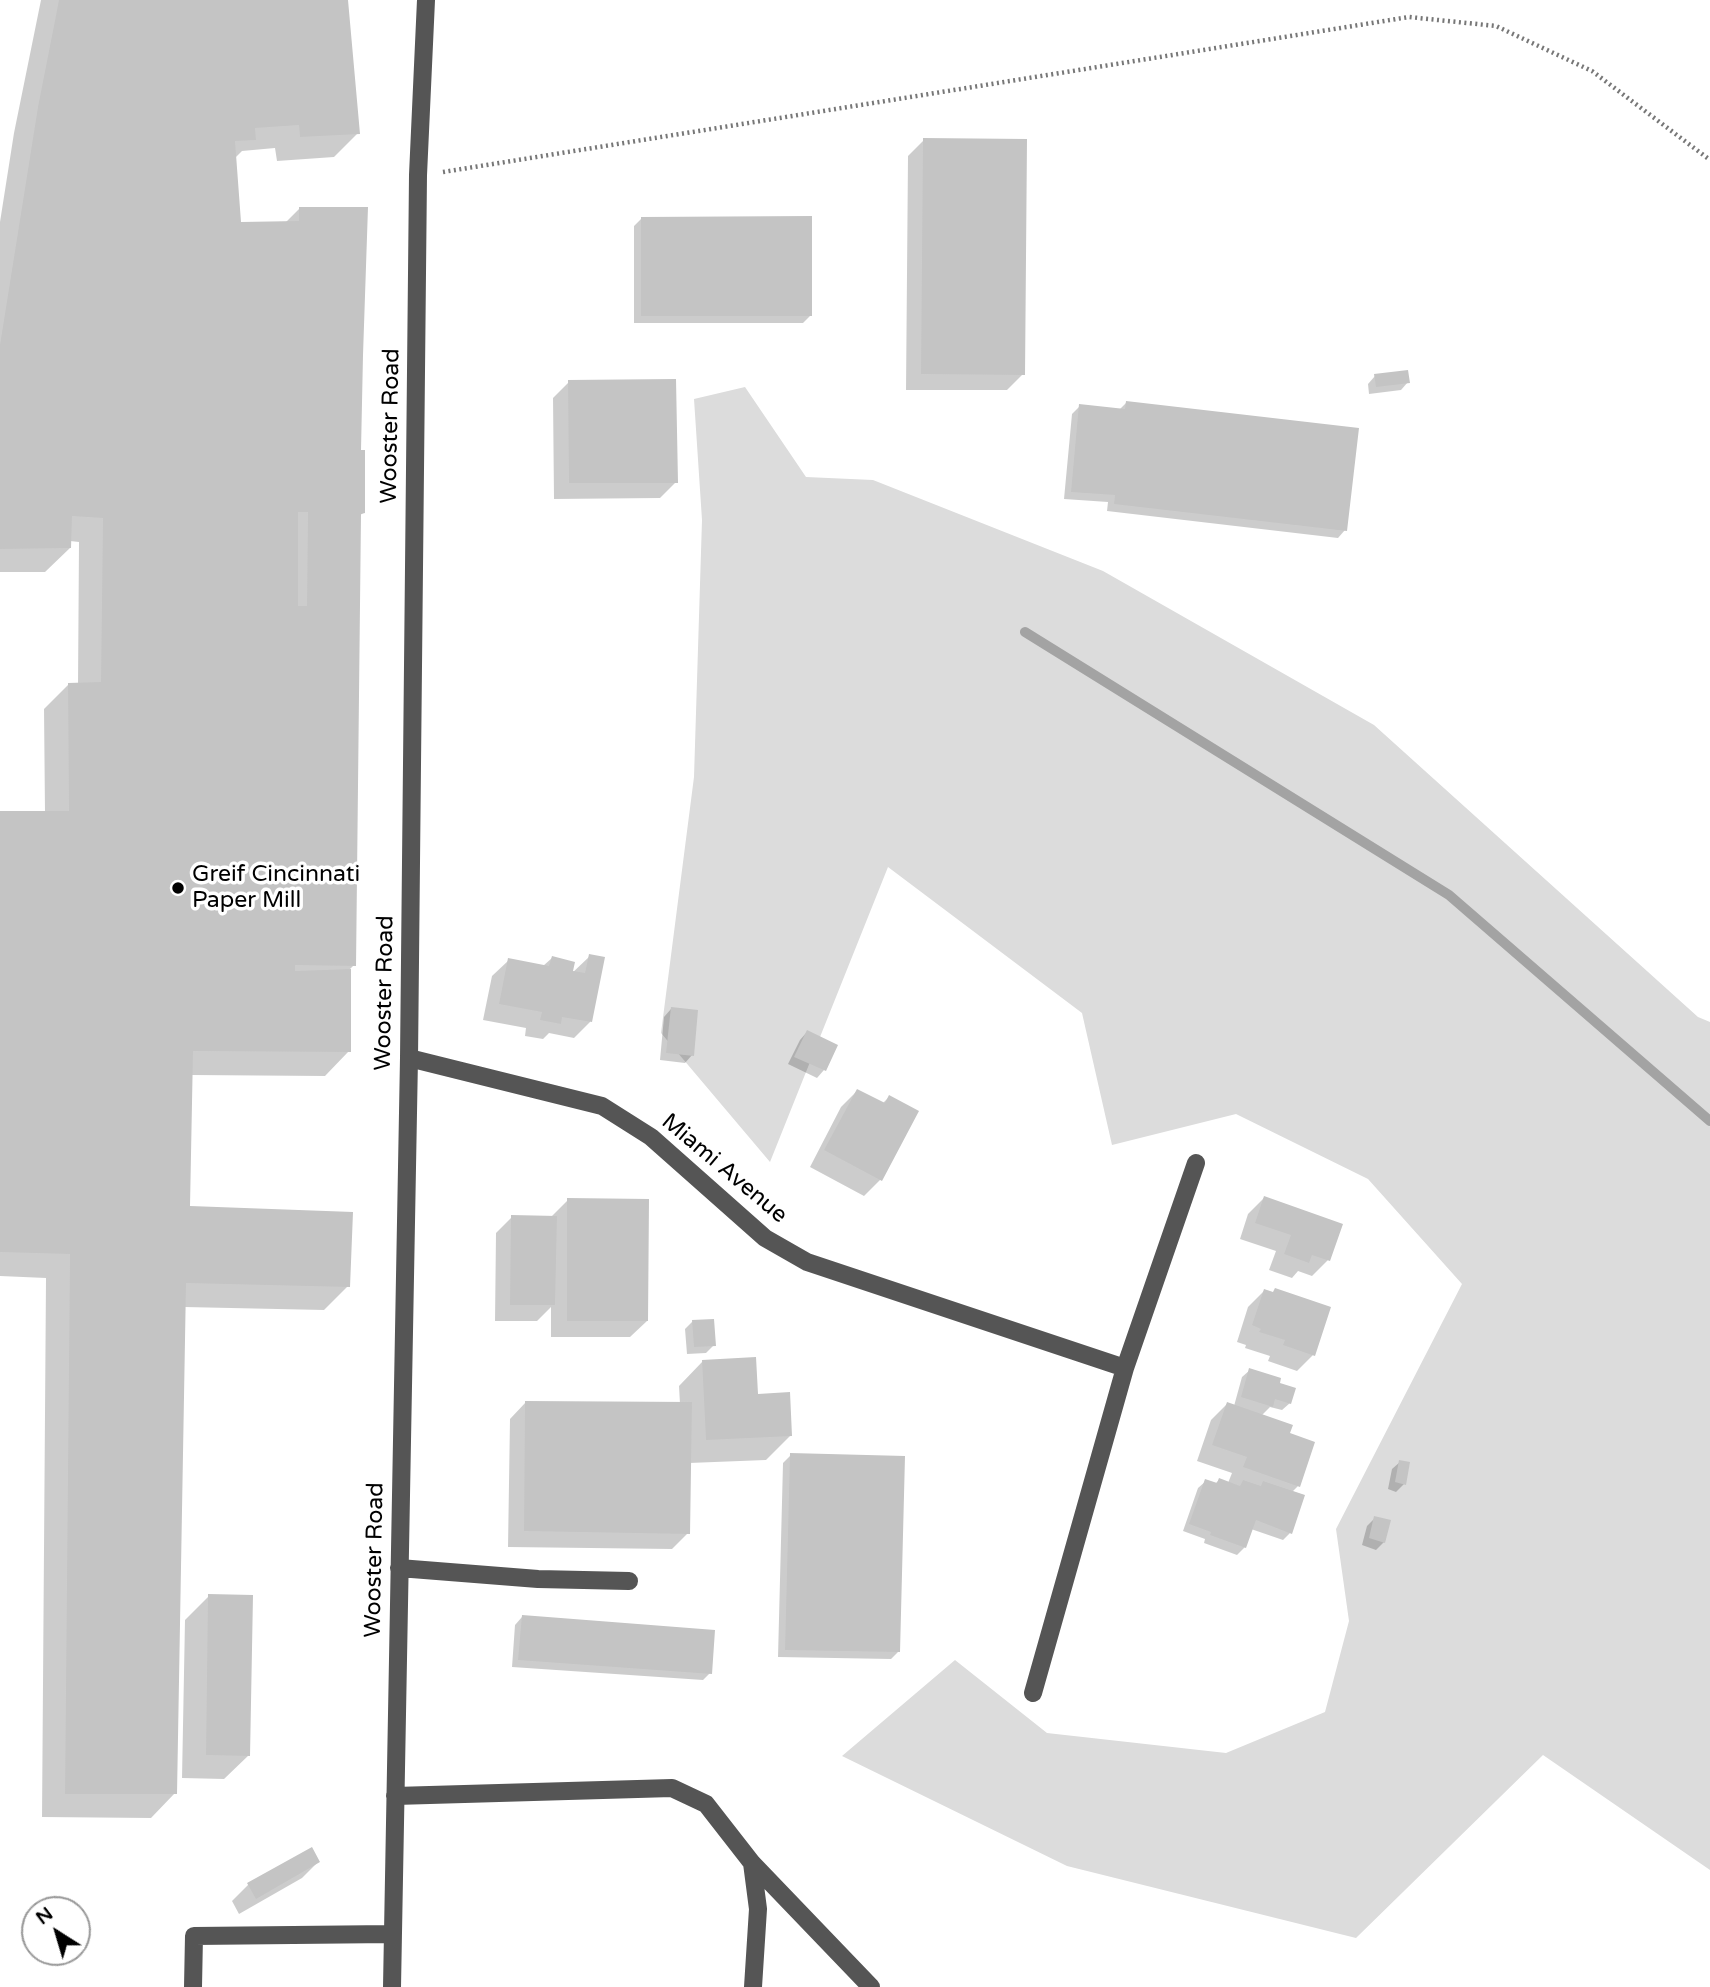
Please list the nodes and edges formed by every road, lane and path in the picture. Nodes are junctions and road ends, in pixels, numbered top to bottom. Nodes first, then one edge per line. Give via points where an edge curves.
1 (426, 0) edge
2 (1710, 160) edge
3 (418, 176) junction
4 (409, 1058) junction
5 (1196, 1164) dead end
6 (1125, 1368) junction
7 (399, 1568) junction
8 (629, 1581) dead end
9 (1033, 1693) dead end
10 (395, 1796) junction
11 (752, 1863) junction
12 (393, 1934) junction
13 (193, 1987) edge
14 (392, 1987) edge
15 (753, 1987) edge
16 (871, 1987) edge

1 - 3 street, Wooster Road
2 - 3 path via 1592,71 1496,26 1409,17
3 - 4 street, Wooster Road
4 - 6 street, Miami Avenue via 602,1106 651,1137 765,1238 807,1262
4 - 7 street, Wooster Road
5 - 6 street
6 - 9 street
7 - 8 street
7 - 10 street, Wooster Road
10 - 11 street via 672,1788 706,1804
10 - 12 street, Wooster Road
11 - 15 street via 758,1909
11 - 16 street
12 - 13 street via 194,1936
12 - 14 street, Wooster Road

